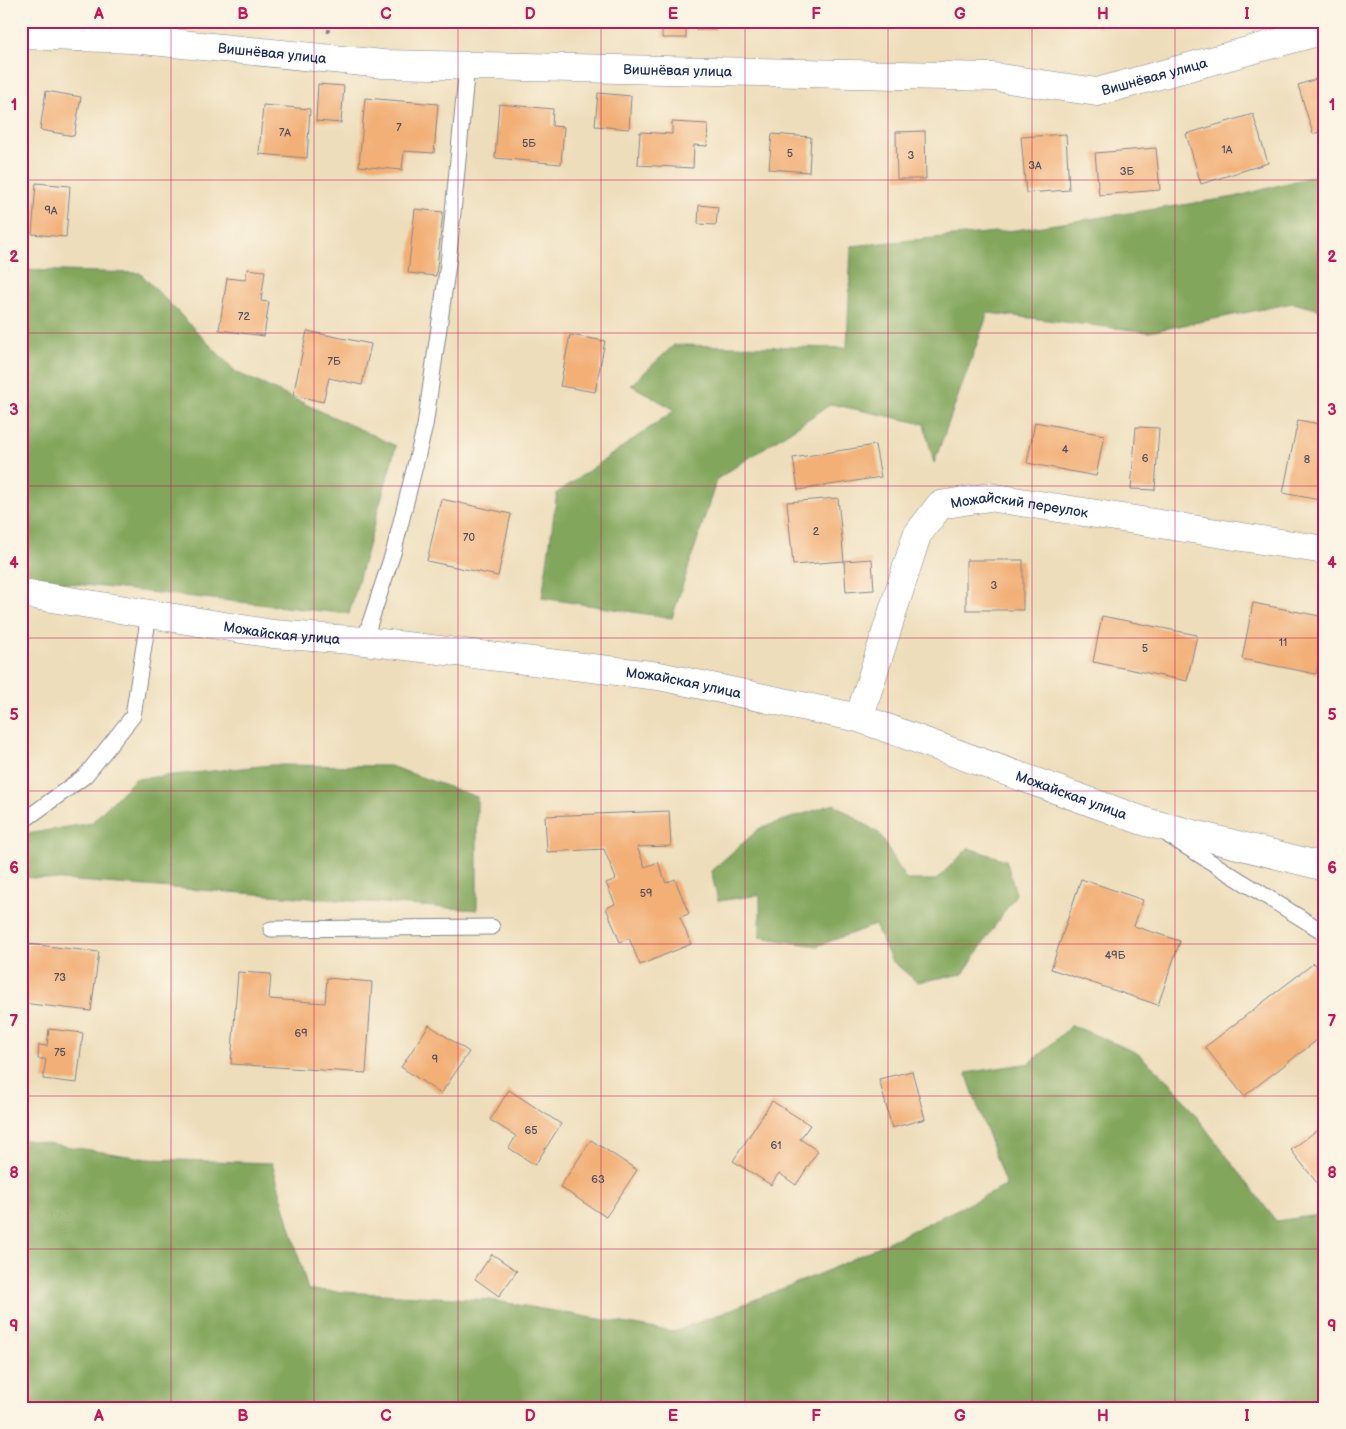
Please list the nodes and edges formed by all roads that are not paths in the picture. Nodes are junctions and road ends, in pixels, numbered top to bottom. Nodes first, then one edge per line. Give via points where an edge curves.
1 (1325, 30) edge
2 (21, 35) edge
3 (467, 66) junction
4 (1325, 550) edge
5 (21, 593) edge
6 (149, 614) junction
7 (364, 641) junction
8 (859, 718) junction
9 (1146, 822) junction
10 (21, 831) edge
11 (1325, 867) edge
12 (492, 927) dead end
13 (271, 929) dead end
14 (1325, 933) edge

1 - 3 street, Вишнёвая улица via 1098,92 994,77
2 - 3 street, Вишнёвая улица via 132,39 384,64
3 - 7 lane via 448,264 425,426 394,550
4 - 8 street, Можайский переулок via 989,497 940,505 916,535
5 - 6 street, Можайская улица
6 - 7 street, Можайская улица via 273,634
6 - 10 lane via 133,716 85,776 23,821
7 - 8 street, Можайская улица via 659,676
8 - 9 street, Можайская улица
9 - 11 street, Можайская улица
9 - 14 lane
12 - 13 lane

